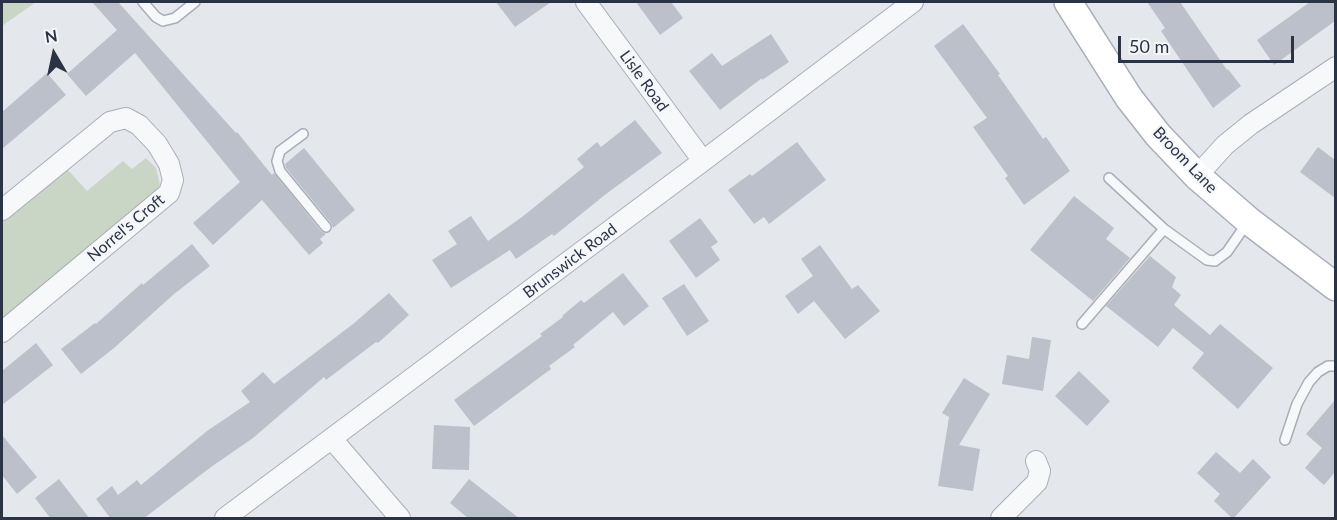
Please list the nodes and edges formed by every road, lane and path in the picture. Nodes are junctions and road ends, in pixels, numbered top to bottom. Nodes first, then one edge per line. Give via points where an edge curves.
1 (143, 2) edge
2 (195, 2) edge
3 (586, 2) edge
4 (913, 2) edge
5 (1068, 2) edge
6 (1335, 67) edge
7 (303, 134) dead end
8 (703, 161) junction
9 (1197, 176) junction
10 (1109, 178) dead end
11 (2, 210) edge
12 (1249, 220) junction
13 (326, 227) dead end
14 (1164, 229) junction
15 (1335, 287) edge
16 (1082, 324) dead end
17 (2, 332) edge
18 (1335, 366) edge
19 (332, 439) junction
20 (1285, 440) dead end
21 (1036, 461) dead end
22 (225, 519) edge
23 (400, 519) edge
24 (1001, 519) edge

1 - 2 lane via 163,21 175,18
3 - 8 street, Lisle Road
4 - 8 street, Brunswick Road
5 - 9 main road, Broom Lane via 1129,98
6 - 9 street via 1251,124
7 - 13 lane via 279,152 279,171
8 - 19 street, Brunswick Road
9 - 12 main road, Broom Lane
10 - 14 lane
11 - 17 street, Norrel's Croft via 110,122 126,118 140,125 157,144 173,180 169,194
12 - 14 lane via 1227,252 1215,261 1207,260
12 - 15 main road, Broom Lane
14 - 16 lane
18 - 20 lane via 1318,372 1309,382
19 - 22 street, Brunswick Road
19 - 23 street
21 - 24 street via 1040,471 1037,482

